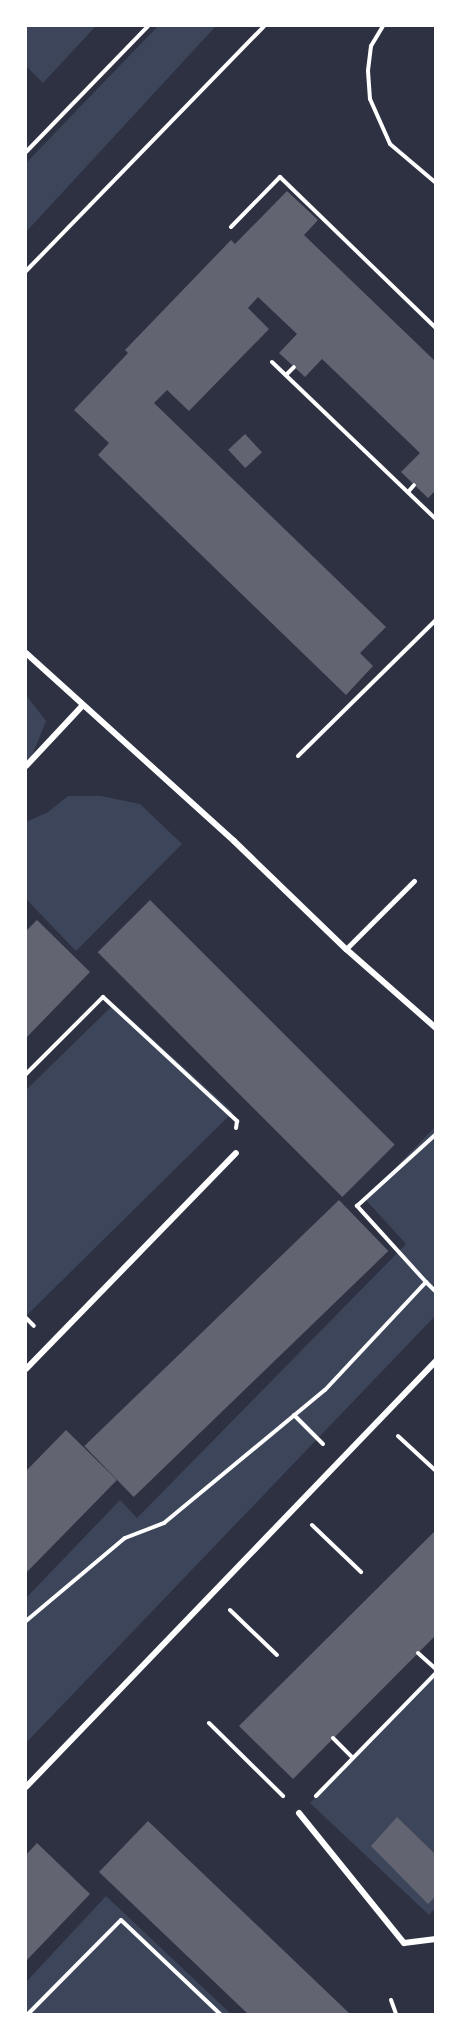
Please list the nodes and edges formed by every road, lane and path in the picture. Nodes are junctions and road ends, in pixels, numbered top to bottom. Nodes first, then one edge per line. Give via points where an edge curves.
1 (148, 26) edge
2 (264, 26) edge
3 (383, 26) edge
4 (26, 152) edge
5 (435, 183) edge
6 (231, 227) dead end
7 (26, 271) edge
8 (435, 328) edge
9 (272, 362) dead end
10 (294, 367) dead end
11 (286, 375) junction
12 (414, 485) dead end
13 (408, 492) junction
14 (435, 519) edge
15 (435, 620) edge
16 (26, 653) edge
17 (83, 705) junction
18 (298, 756) dead end
19 (26, 766) edge
20 (414, 881) dead end
21 (346, 949) junction
22 (435, 1028) edge
23 (26, 1074) edge
24 (435, 1134) edge
25 (236, 1153) joint
26 (426, 1282) junction
27 (435, 1292) edge
28 (435, 1361) edge
29 (26, 1369) edge
30 (294, 1415) junction
31 (379, 1419) junction
32 (340, 1460) junction
33 (435, 1471) edge
34 (294, 1507) junction
35 (361, 1572) dead end
36 (212, 1593) junction
37 (26, 1621) edge
38 (418, 1653) dead end
39 (277, 1655) dead end
40 (435, 1671) edge
41 (209, 1723) dead end
42 (333, 1738) dead end
43 (352, 1758) junction
44 (26, 1787) edge
45 (299, 1813) junction
46 (435, 1939) edge
47 (391, 2000) dead end
48 (28, 2014) edge
49 (220, 2014) edge
50 (396, 2014) edge

1 - 4 path
2 - 7 path
3 - 5 path via 371,46 370,99 390,144
6 - 8 path via 280,177
9 - 11 path
10 - 11 path
11 - 13 path
12 - 13 path
13 - 14 path
15 - 18 path
16 - 17 street
17 - 19 street
17 - 21 street
20 - 21 lane
21 - 22 street
23 - 25 path via 103,997 237,1121
24 - 26 path via 357,1206
25 - 29 street
26 - 27 path
26 - 30 path via 325,1390
28 - 31 street
30 - 32 path
30 - 37 path via 164,1523 125,1538
31 - 32 street
31 - 33 path
32 - 34 street
34 - 35 path
34 - 36 street
36 - 39 path
36 - 44 street
38 - 40 path
40 - 43 path
41 - 45 path
42 - 43 path
43 - 45 path
45 - 46 street via 404,1942
47 - 50 path
48 - 49 path via 121,1920

